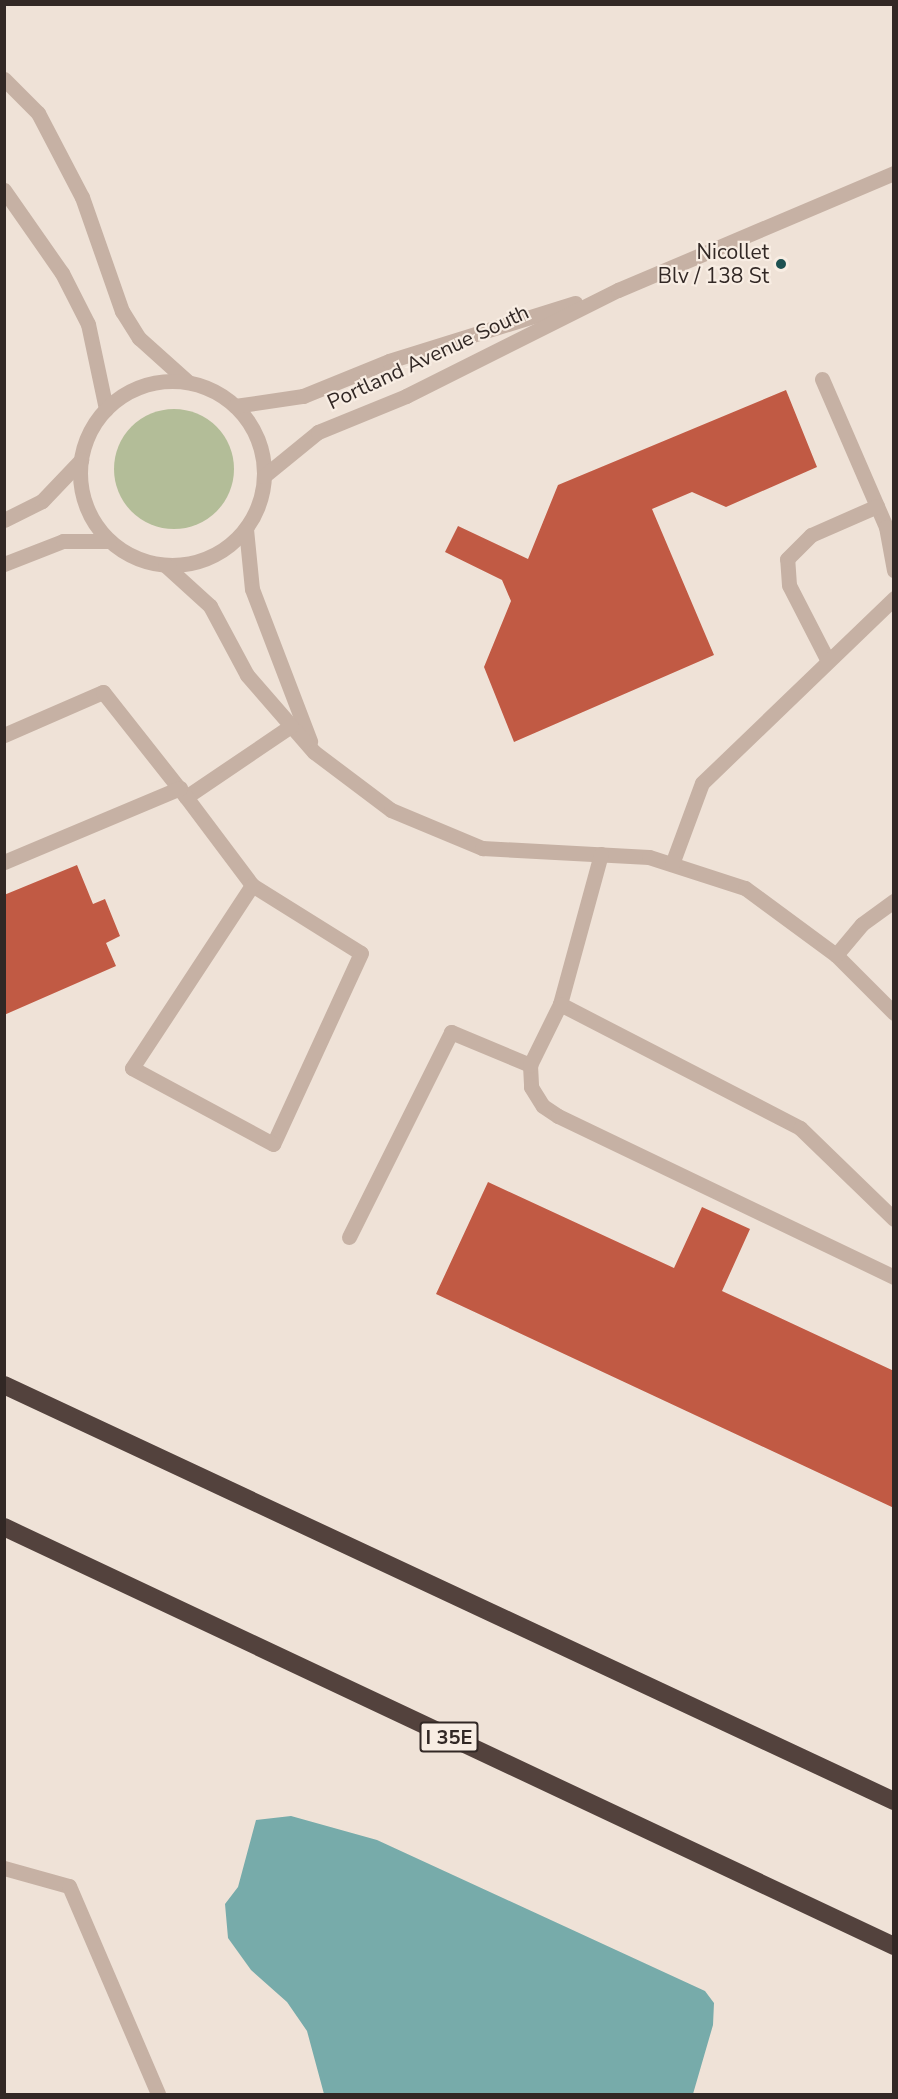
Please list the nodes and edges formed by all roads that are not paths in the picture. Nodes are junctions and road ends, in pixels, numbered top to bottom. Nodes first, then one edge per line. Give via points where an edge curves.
1 (4, 79) edge
2 (894, 173) edge
3 (4, 190) edge
4 (618, 290) junction
5 (822, 379) dead end
6 (188, 382) junction
7 (235, 406) junction
8 (106, 409) junction
9 (81, 460) junction
10 (264, 476) junction
11 (877, 506) junction
12 (4, 520) edge
13 (246, 529) junction
14 (109, 541) junction
15 (4, 564) edge
16 (165, 566) junction
17 (894, 570) edge
18 (894, 598) edge
19 (828, 661) junction
20 (291, 726) junction
21 (4, 735) edge
22 (315, 752) junction
23 (183, 793) junction
24 (601, 854) junction
25 (4, 862) edge
26 (672, 864) junction
27 (252, 885) junction
28 (894, 902) edge
29 (836, 955) junction
30 (560, 1004) junction
31 (894, 1013) edge
32 (530, 1065) junction
33 (894, 1220) edge
34 (349, 1237) dead end
35 (894, 1277) edge
36 (4, 1385) edge
37 (4, 1527) edge
38 (894, 1801) edge
39 (4, 1868) edge
40 (894, 1946) edge
41 (159, 2094) edge

1 - 6 street via 38,113 82,197 122,311 139,338
2 - 4 street, Portland Avenue South
3 - 8 street via 62,273 88,324
4 - 7 street, Portland Avenue South via 389,361 303,396
4 - 10 street, Portland Avenue South via 406,396 318,432
5 - 11 street
6 - 7 street via 213,390
6 - 8 street via 148,385 130,391
7 - 10 street via 261,450
8 - 9 street via 89,432
9 - 12 street via 42,501
9 - 14 street via 86,504
10 - 13 street via 262,495
11 - 17 street
11 - 19 street via 811,535 787,560 789,585
13 - 16 street via 210,557
13 - 22 street via 252,589
14 - 15 street via 63,542
14 - 16 street via 126,553
16 - 20 street via 210,606 247,675
18 - 19 street
19 - 26 street via 702,783
20 - 22 street
20 - 23 street
21 - 23 street via 103,692
22 - 24 street via 391,810 483,848
23 - 25 street
23 - 27 street
24 - 26 street via 649,857
24 - 30 street
26 - 29 street via 745,888
27 - 27 street via 361,953 273,1144 132,1068
28 - 29 street via 862,924
29 - 31 street
30 - 32 street
30 - 33 street via 800,1128
32 - 34 street via 451,1032
32 - 35 street via 531,1087 543,1106 558,1116
36 - 38 highway
37 - 40 highway, I 35E
39 - 41 street via 69,1886

